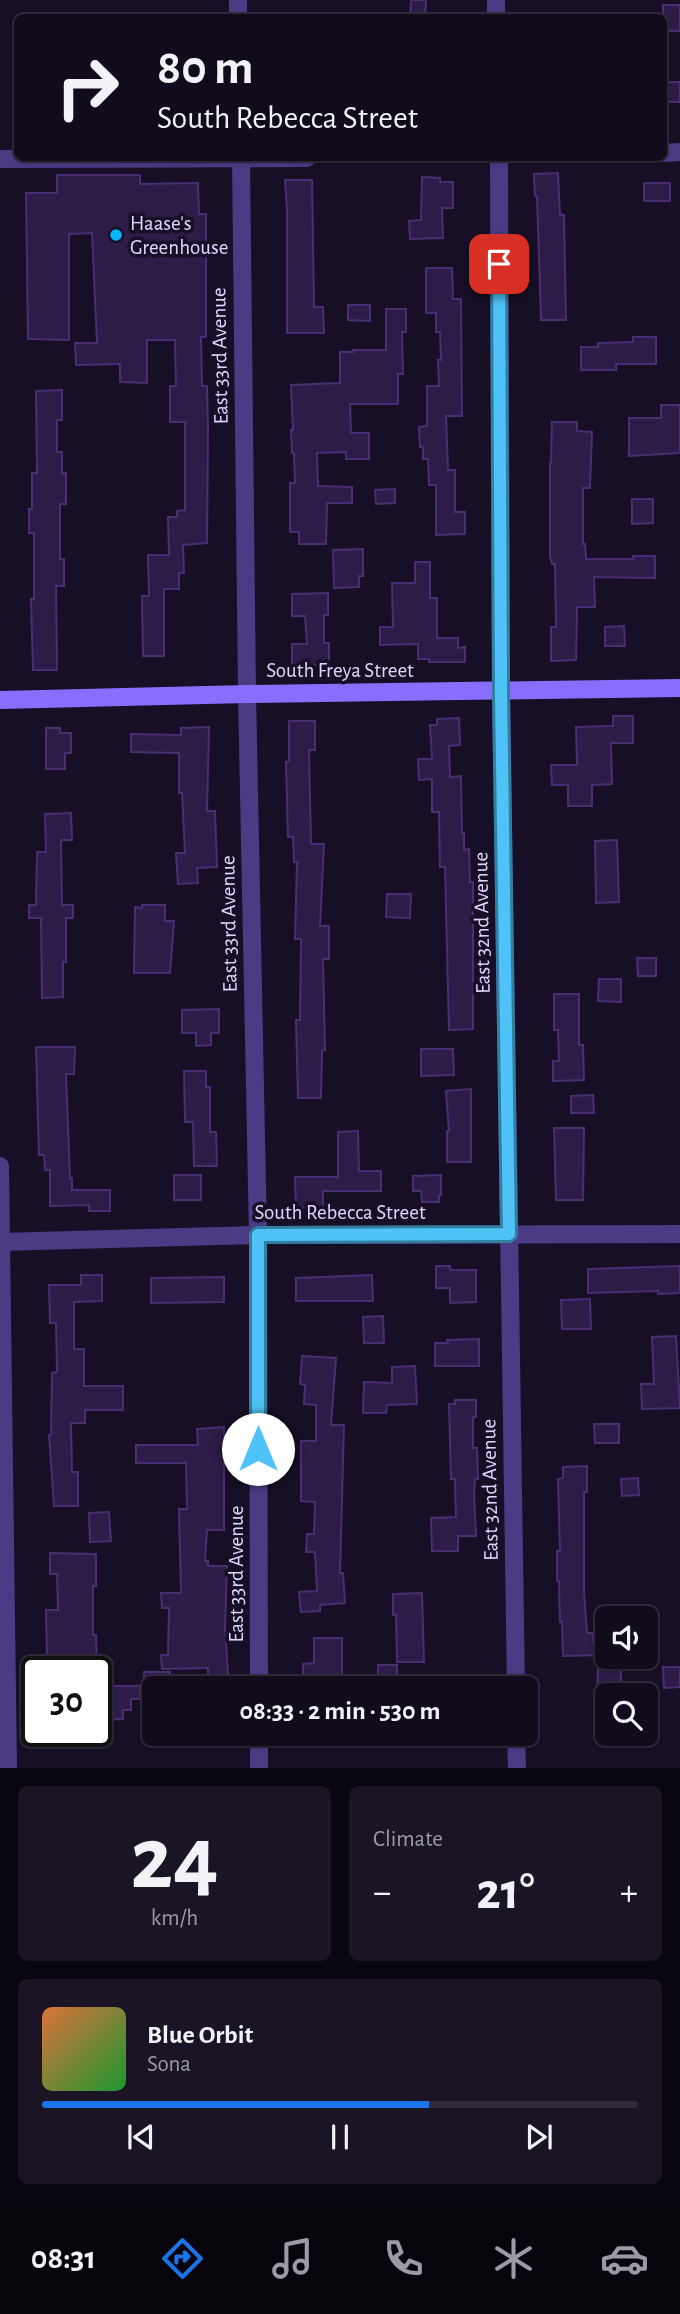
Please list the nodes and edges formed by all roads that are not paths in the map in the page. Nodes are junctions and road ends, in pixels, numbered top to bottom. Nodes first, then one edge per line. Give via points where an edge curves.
1 (241, 161) edge
2 (499, 161) edge
3 (680, 688) edge
4 (501, 692) junction
5 (247, 694) junction
6 (0, 700) edge
7 (0, 1166) edge
8 (509, 1234) junction
9 (680, 1234) edge
10 (258, 1235) junction
11 (1, 1242) edge
12 (259, 1676) edge
13 (516, 1676) edge
14 (259, 1746) edge
15 (516, 1746) edge
16 (8, 1768) edge
17 (259, 1768) edge
18 (517, 1768) edge

1 - 5 street, East 33rd Avenue
2 - 4 street, East 32nd Avenue
3 - 4 main road, South Freya Street
4 - 5 main road, South Freya Street
4 - 8 street, East 32nd Avenue
5 - 6 main road, South Freya Street
5 - 10 street, East 33rd Avenue
7 - 11 street
8 - 9 street, South Rebecca Street
8 - 10 street, South Rebecca Street
8 - 13 street, East 32nd Avenue
10 - 11 street, South Rebecca Street
10 - 12 street, East 33rd Avenue
11 - 16 street
14 - 17 street
15 - 18 street

